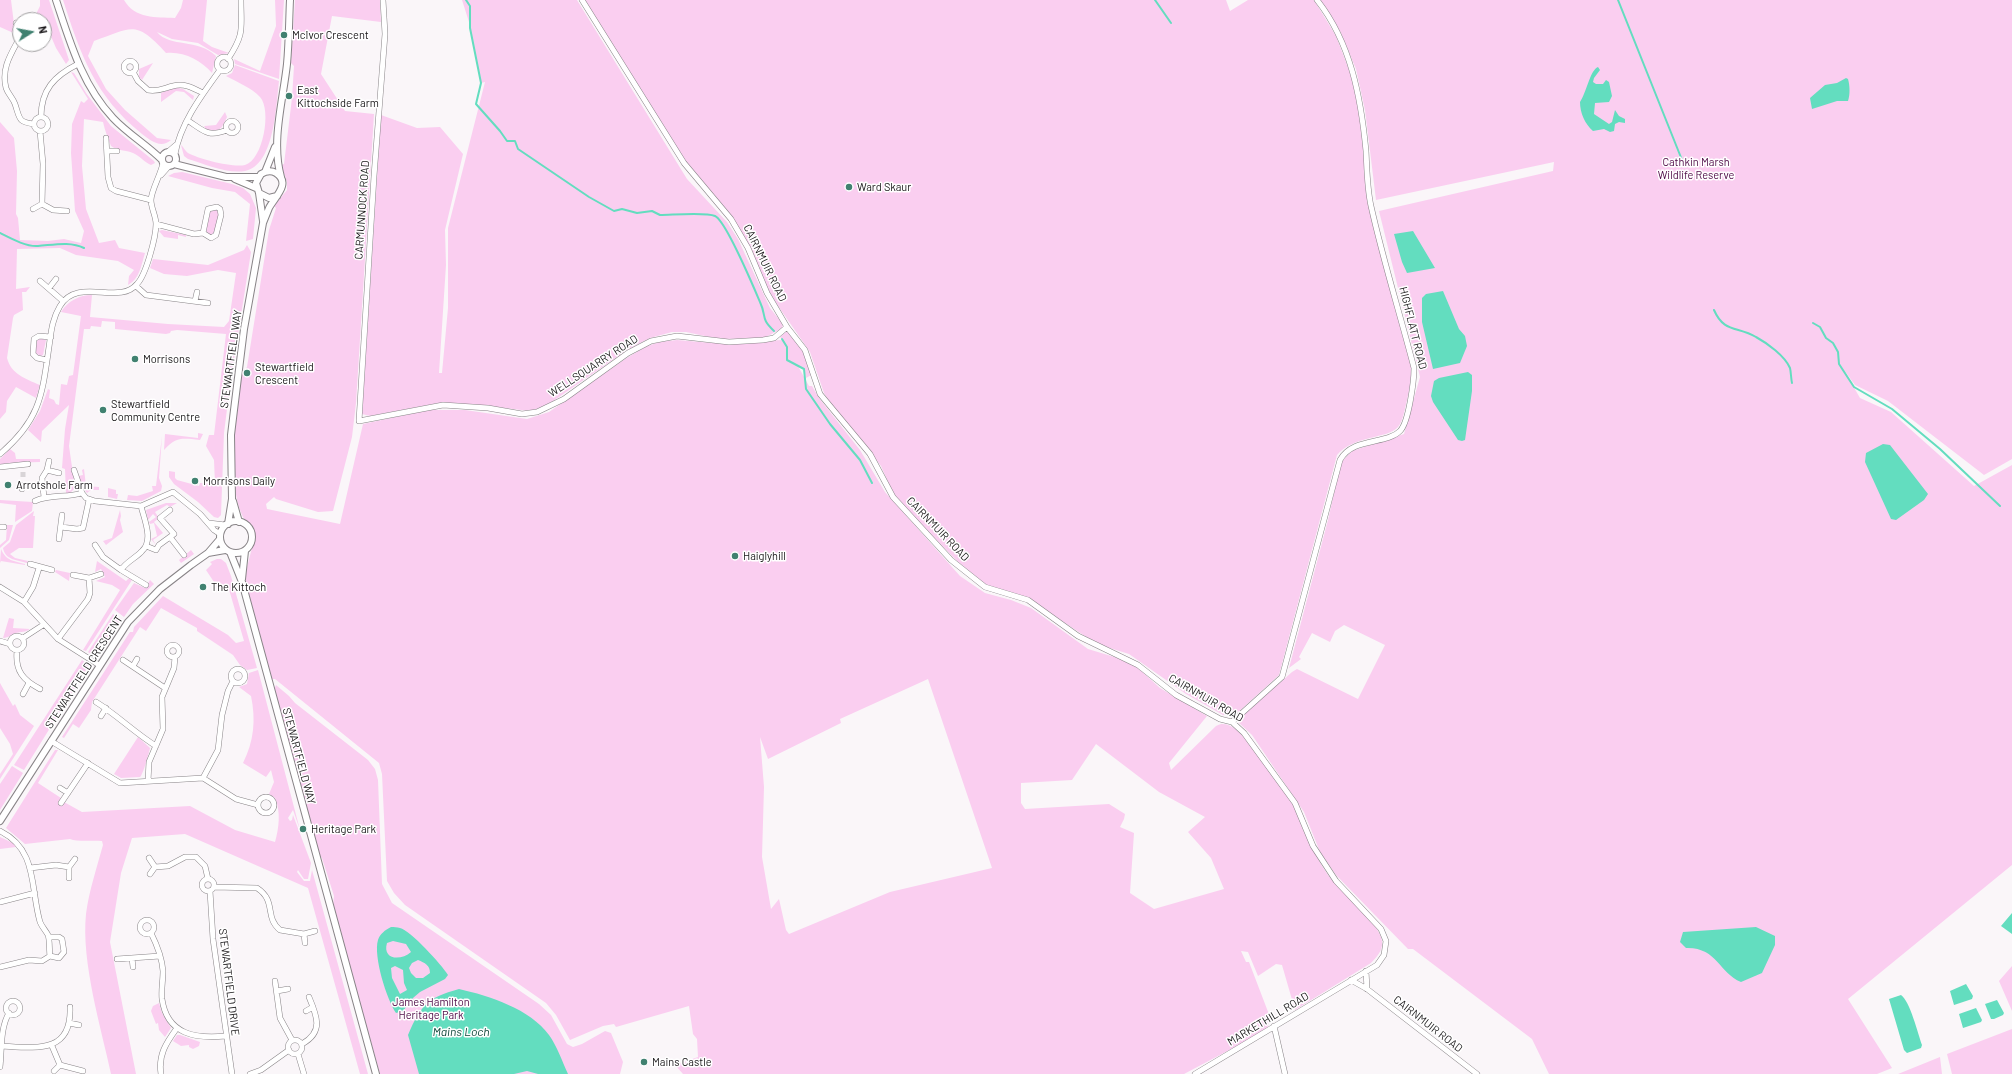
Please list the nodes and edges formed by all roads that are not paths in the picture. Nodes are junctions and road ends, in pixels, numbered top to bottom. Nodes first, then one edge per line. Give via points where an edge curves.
1 (56, 0) edge
2 (241, 0) edge
3 (290, 0) edge
4 (383, 0) edge
5 (582, 0) edge
6 (1317, 0) edge
7 (12, 52) edge
8 (228, 59) junction
9 (78, 64) junction
10 (220, 70) junction
11 (133, 72) dead end
12 (203, 93) junction
13 (41, 117) junction
14 (187, 120) junction
15 (34, 124) junction
16 (226, 130) dead end
17 (40, 131) junction
18 (106, 138) dead end
19 (276, 144) junction
20 (117, 151) dead end
21 (107, 152) junction
22 (169, 159) junction
23 (265, 172) junction
24 (258, 177) junction
25 (234, 178) junction
26 (282, 180) junction
27 (258, 191) junction
28 (277, 196) junction
29 (151, 200) junction
30 (42, 204) junction
31 (33, 209) dead end
32 (67, 211) dead end
33 (263, 222) junction
34 (156, 224) junction
35 (203, 233) junction
36 (56, 280) dead end
37 (40, 281) dead end
38 (136, 286) junction
39 (48, 288) junction
40 (197, 292) dead end
41 (63, 301) junction
42 (195, 301) junction
43 (208, 303) dead end
44 (787, 327) junction
45 (51, 337) junction
46 (48, 360) junction
47 (359, 421) joint
48 (0, 454) edge
49 (49, 461) dead end
50 (0, 467) edge
51 (47, 470) junction
52 (74, 470) dead end
53 (23, 472) dead end
54 (59, 473) dead end
55 (23, 484) dead end
56 (31, 485) dead end
57 (82, 493) junction
58 (44, 497) junction
59 (232, 499) junction
60 (89, 500) junction
61 (35, 501) dead end
62 (141, 506) junction
63 (170, 510) dead end
64 (62, 515) dead end
65 (239, 522) junction
66 (209, 523) junction
67 (226, 524) junction
68 (61, 527) junction
69 (170, 537) junction
70 (220, 537) junction
71 (59, 539) dead end
72 (95, 545) dead end
73 (146, 546) junction
74 (228, 551) junction
75 (244, 551) junction
76 (208, 553) junction
77 (184, 555) dead end
78 (30, 564) dead end
79 (39, 568) junction
80 (52, 570) dead end
81 (121, 570) junction
82 (101, 574) dead end
83 (73, 575) dead end
84 (89, 578) junction
85 (242, 582) junction
86 (146, 585) dead end
87 (0, 587) edge
88 (24, 602) junction
89 (43, 625) junction
90 (23, 638) junction
91 (58, 639) junction
92 (0, 642) edge
93 (10, 644) junction
94 (17, 651) junction
95 (175, 657) dead end
96 (137, 659) dead end
97 (123, 660) dead end
98 (99, 665) junction
99 (133, 666) junction
100 (233, 681) dead end
101 (29, 683) junction
102 (165, 688) junction
103 (40, 689) dead end
104 (23, 694) dead end
105 (96, 702) dead end
106 (106, 708) junction
107 (101, 716) dead end
108 (1232, 722) junction
109 (51, 741) junction
110 (156, 746) junction
111 (88, 763) junction
112 (203, 778) junction
113 (148, 781) junction
114 (60, 788) dead end
115 (68, 793) junction
116 (61, 803) dead end
117 (258, 805) dead end
118 (0, 821) edge
119 (0, 831) edge
120 (150, 858) dead end
121 (76, 859) dead end
122 (69, 867) junction
123 (154, 867) junction
124 (30, 868) junction
125 (150, 874) dead end
126 (69, 878) dead end
127 (208, 879) junction
128 (212, 889) junction
129 (34, 893) junction
130 (0, 902) edge
131 (315, 931) dead end
132 (151, 933) dead end
133 (304, 934) junction
134 (49, 937) junction
135 (305, 943) dead end
136 (50, 956) junction
137 (160, 956) junction
138 (132, 958) junction
139 (117, 959) dead end
140 (0, 967) edge
141 (133, 967) dead end
142 (1366, 971) junction
143 (1351, 980) junction
144 (275, 981) dead end
145 (288, 989) dead end
146 (1367, 989) junction
147 (277, 991) junction
148 (309, 997) dead end
149 (70, 1007) dead end
150 (313, 1008) junction
151 (306, 1011) dead end
152 (9, 1014) dead end
153 (69, 1023) junction
154 (79, 1026) dead end
155 (1274, 1026) junction
156 (177, 1028) junction
157 (226, 1036) junction
158 (292, 1040) junction
159 (302, 1044) junction
160 (2, 1046) junction
161 (52, 1046) junction
162 (289, 1050) junction
163 (298, 1054) junction
164 (60, 1065) junction
165 (0, 1067) edge
166 (54, 1071) dead end
167 (83, 1071) dead end
168 (161, 1074) edge
169 (232, 1074) edge
170 (250, 1074) edge
171 (304, 1074) edge
172 (376, 1074) edge
173 (1195, 1074) edge
174 (1285, 1074) edge
175 (1477, 1074) edge

1 - 9 street
2 - 8 street via 241,36
3 - 19 street via 287,62
4 - 47 street, CARMUNNOCK ROAD via 385,34
5 - 44 street, CAIRNMUIR ROAD via 684,163 731,219 748,248 767,293
6 - 108 street, HIGHFLATT ROAD via 1334,26 1357,87 1371,204 1414,368 1414,380 1401,430 1344,452 1282,677
7 - 15 street via 4,70 6,87 23,123
8 - 10 street via 231,64 229,69
8 - 10 street via 222,57 218,61 217,66
9 - 13 street via 59,74 46,92 41,105
9 - 22 street via 98,100 112,117 126,131
10 - 12 street
11 - 12 street via 148,90 159,91 172,86 187,85
12 - 14 street
13 - 15 street via 36,119
13 - 17 street via 48,123 46,129
14 - 16 street via 208,133 215,134
14 - 22 street
15 - 17 street
17 - 30 street
18 - 21 street
19 - 23 street
19 - 26 street via 277,163
20 - 21 street
21 - 29 street via 111,188
22 - 25 street via 202,172
22 - 29 street
23 - 24 street
23 - 26 street via 277,174
24 - 25 street
24 - 27 street
25 - 27 street
26 - 28 street via 283,187
27 - 28 street via 269,198
27 - 33 street, STEWARTFIELD WAY
28 - 33 street, STEWARTFIELD WAY
29 - 34 street
30 - 31 street
30 - 32 street via 54,210
33 - 59 street, STEWARTFIELD WAY via 244,329 233,422
34 - 35 street via 194,234
34 - 38 street via 144,275
35 - 35 street via 208,209 217,207 221,215 216,235 211,238
36 - 39 street
37 - 39 street
38 - 41 street via 116,293 83,292
38 - 42 street via 146,295
39 - 41 street
40 - 42 street
41 - 45 street via 55,317
42 - 43 street
44 - 47 street, WELLSQUARRY ROAD via 774,338 763,340 714,341 677,336 651,341 628,353 564,399 536,412 522,414 488,408 443,405
44 - 108 street, CAIRNMUIR ROAD via 805,350 820,394 870,454 893,496 951,560 985,587 1028,600 1078,636 1138,665 1176,695 1220,719
45 - 46 street
45 - 46 street via 39,336 34,339 33,354 37,358
46 - 48 street via 39,404 21,432
49 - 51 street
50 - 53 street via 25,464
51 - 54 street
51 - 58 street via 42,478
52 - 57 street
55 - 56 street
57 - 58 street via 74,496
57 - 60 street
58 - 61 street
59 - 65 street, STEWARTFIELD WAY
59 - 67 street, STEWARTFIELD WAY
60 - 62 street
60 - 68 street via 83,528
62 - 66 street via 173,492
62 - 73 street via 148,538
63 - 69 street via 160,518 174,534
64 - 68 street
65 - 67 street
65 - 75 street via 247,526 251,533 252,541
66 - 67 street
66 - 70 street
67 - 70 street
68 - 71 street
69 - 73 street via 156,550
69 - 77 street
70 - 74 street
70 - 76 street, STEWARTFIELD CRESCENT
72 - 81 street via 102,557
73 - 81 street
74 - 75 street
74 - 76 street, STEWARTFIELD CRESCENT
74 - 85 street, STEWARTFIELD WAY
75 - 85 street, STEWARTFIELD WAY
76 - 98 street, STEWARTFIELD CRESCENT via 160,589 128,622
78 - 79 street
79 - 80 street
79 - 88 street via 35,583
81 - 86 street
82 - 84 street
83 - 84 street
84 - 91 street via 88,599
85 - 172 street, STEWARTFIELD WAY
87 - 88 street
88 - 89 street
89 - 90 street
89 - 91 street
90 - 93 street via 15,637
90 - 94 street via 24,646
91 - 98 street
92 - 93 street
93 - 94 street via 12,649
94 - 101 street via 17,667
95 - 102 street via 171,679
96 - 99 street
97 - 99 street
98 - 109 street, STEWARTFIELD CRESCENT
99 - 102 street
100 - 112 street via 222,715 218,750
101 - 103 street
101 - 104 street
102 - 110 street via 162,697 163,730
105 - 106 street
106 - 107 street
106 - 110 street
108 - 142 street, CAIRNMUIR ROAD via 1244,733 1295,803 1313,846 1336,881 1381,929 1386,941 1384,956 1377,965
109 - 111 street
109 - 118 street, STEWARTFIELD CRESCENT
110 - 113 street via 149,762
111 - 113 street via 120,782
111 - 115 street
112 - 113 street
112 - 117 street via 236,799
114 - 115 street
115 - 116 street
119 - 124 street via 16,841 24,852
120 - 123 street
121 - 122 street
122 - 124 street via 56,865
122 - 126 street
123 - 125 street
123 - 127 street via 168,866 185,857 196,858 205,866
124 - 129 street
127 - 128 street via 213,882
127 - 128 street via 204,880 202,885 204,890
128 - 133 street via 258,888 267,897 276,926 286,932
128 - 157 street, STEWARTFIELD DRIVE via 213,939
129 - 130 street
129 - 134 street via 40,924
131 - 133 street
132 - 137 street
133 - 135 street
134 - 136 street
134 - 136 street via 62,939 64,952 59,958
136 - 140 street via 42,961 29,960
137 - 138 street
137 - 156 street via 163,972 162,1000 167,1015
138 - 139 street
138 - 141 street
142 - 143 street, CAIRNMUIR ROAD
142 - 146 street
143 - 146 street, CAIRNMUIR ROAD
143 - 155 street, MARKETHILL ROAD
144 - 147 street
145 - 147 street
146 - 175 street, CAIRNMUIR ROAD
147 - 158 street via 280,1018
148 - 150 street
149 - 153 street
150 - 151 street
150 - 159 street via 317,1028 309,1040
152 - 160 street
153 - 154 street
153 - 161 street via 62,1038
155 - 173 street, MARKETHILL ROAD
155 - 174 street
156 - 157 street via 191,1036 203,1038
156 - 168 street via 162,1050
157 - 169 street, STEWARTFIELD DRIVE
158 - 159 street via 298,1040
158 - 162 street via 288,1044
159 - 163 street via 302,1050
160 - 161 street
160 - 165 street
161 - 164 street
162 - 163 street via 292,1054
162 - 170 street via 261,1070
163 - 171 street
164 - 166 street
164 - 167 street

